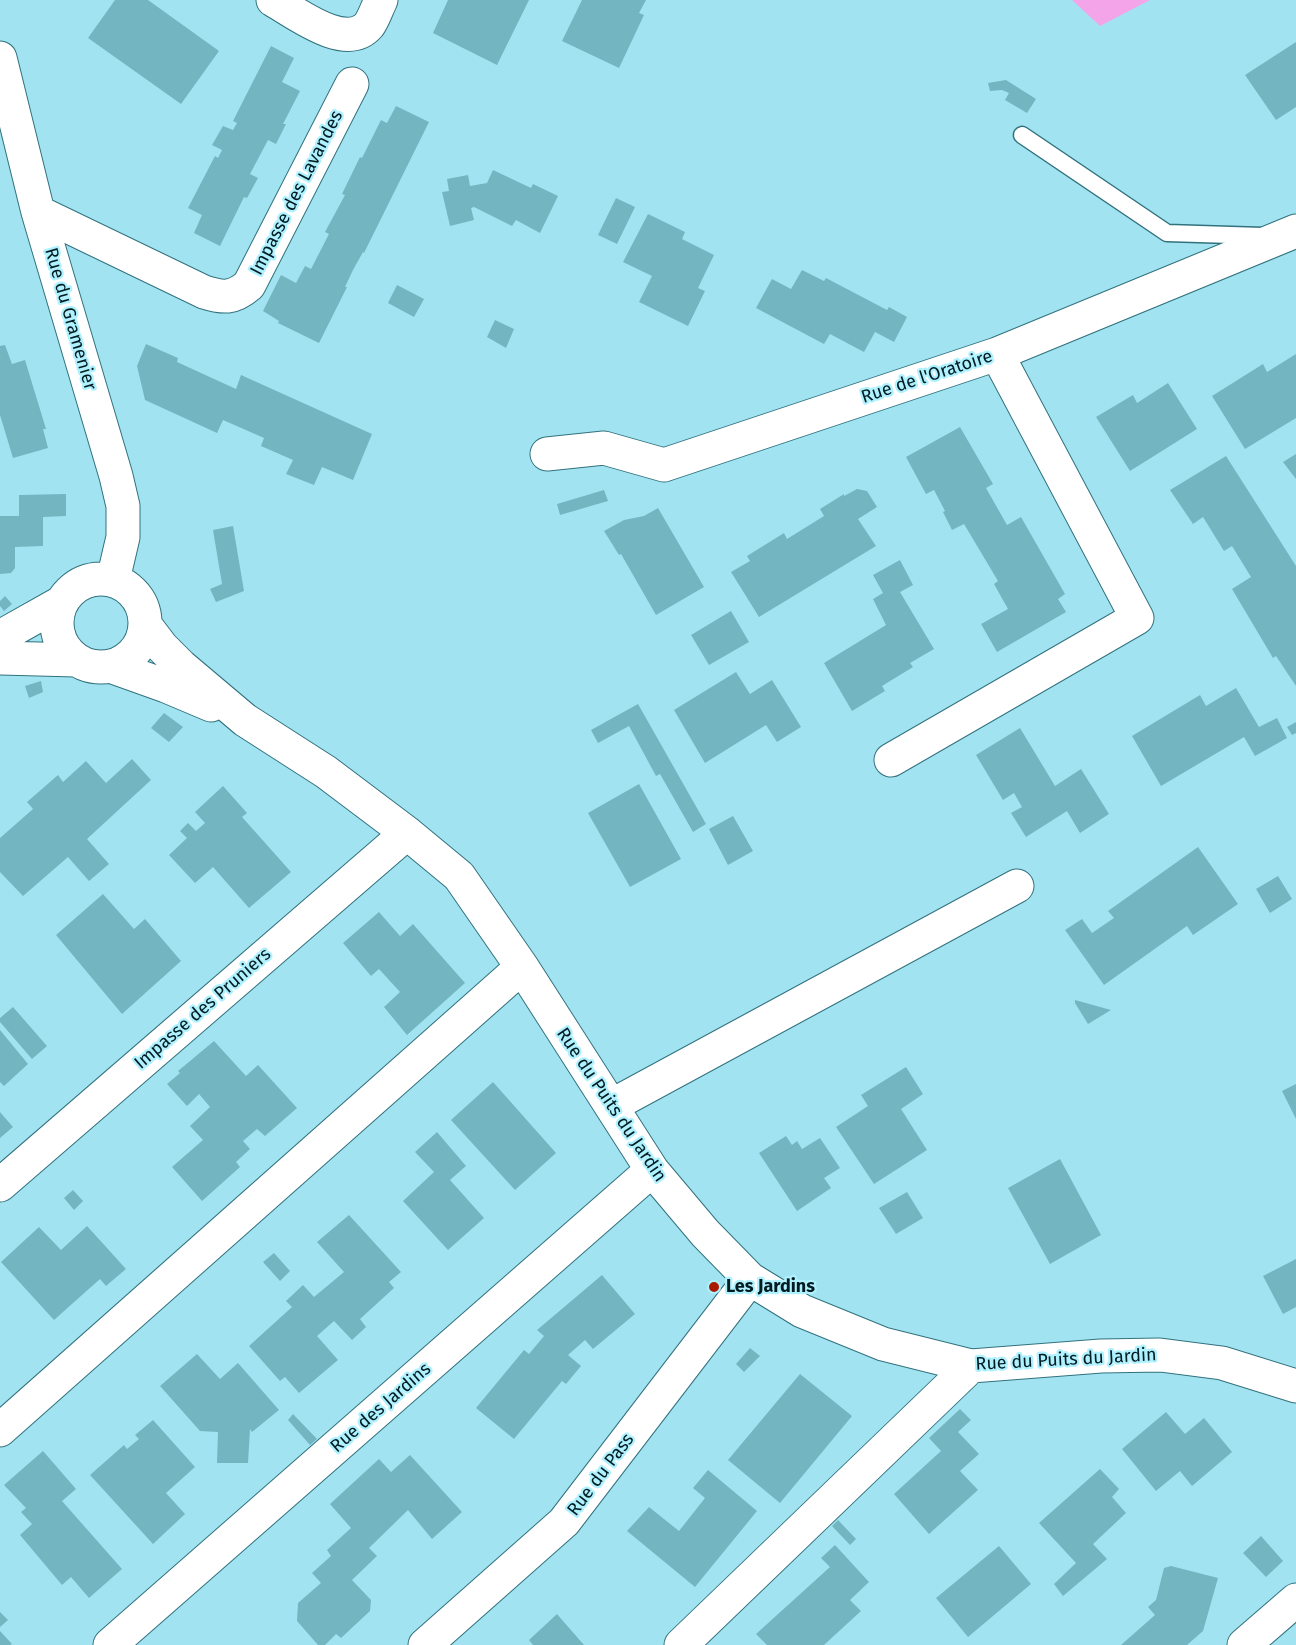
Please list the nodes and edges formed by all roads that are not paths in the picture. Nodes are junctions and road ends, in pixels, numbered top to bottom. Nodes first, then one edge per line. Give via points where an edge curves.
1 (273, 0) edge
2 (381, 0) edge
3 (0, 58) edge
4 (352, 84) dead end
5 (1022, 135) dead end
6 (38, 212) junction
7 (1289, 234) edge
8 (998, 354) junction
9 (547, 454) dead end
10 (113, 580) junction
11 (62, 602) junction
12 (146, 626) junction
13 (0, 637) edge
14 (0, 658) edge
15 (76, 660) junction
16 (111, 666) junction
17 (246, 720) junction
18 (891, 760) dead end
19 (407, 833) junction
20 (1017, 886) dead end
21 (522, 967) junction
22 (611, 1106) junction
23 (652, 1170) junction
24 (0, 1185) edge
25 (750, 1279) junction
26 (971, 1366) junction
27 (1296, 1386) edge
28 (0, 1430) edge
29 (1296, 1600) edge
30 (110, 1645) edge
31 (425, 1645) edge
32 (681, 1645) edge
33 (1244, 1645) edge

1 - 2 street via 334,34 348,35 369,25
3 - 6 street, Rue du Gramenier
4 - 6 street, Impasse des Lavandes via 249,285 239,294 220,297 204,292
5 - 7 lane via 1167,233
6 - 10 street, Rue du Gramenier via 123,506 123,537
7 - 8 street, Rue de l'Oratoire
8 - 9 street, Rue de l'Oratoire via 664,465 604,448
8 - 18 street via 1137,618
10 - 11 street via 96,579 81,584
10 - 12 street via 127,587 141,604
11 - 13 street
11 - 15 street via 57,625 60,640
12 - 16 street via 135,652
12 - 17 street, Rue du Puits du Jardin via 181,666
14 - 15 street
15 - 16 street via 100,668
16 - 17 street, Rue du Puits du Jardin
17 - 19 street, Rue du Puits du Jardin via 326,772
19 - 21 street, Rue du Puits du Jardin via 459,876
19 - 24 street, Impasse des Pruniers
20 - 22 street
21 - 22 street, Rue du Puits du Jardin
21 - 28 street
22 - 23 street, Rue du Puits du Jardin
23 - 25 street, Rue du Puits du Jardin
23 - 30 street, Rue des Jardins
25 - 26 street, Rue du Puits du Jardin via 802,1311 883,1344
25 - 31 street, Rue du Pass via 564,1522
26 - 27 street, Rue du Puits du Jardin via 1160,1355 1222,1363
26 - 32 street
29 - 33 street

